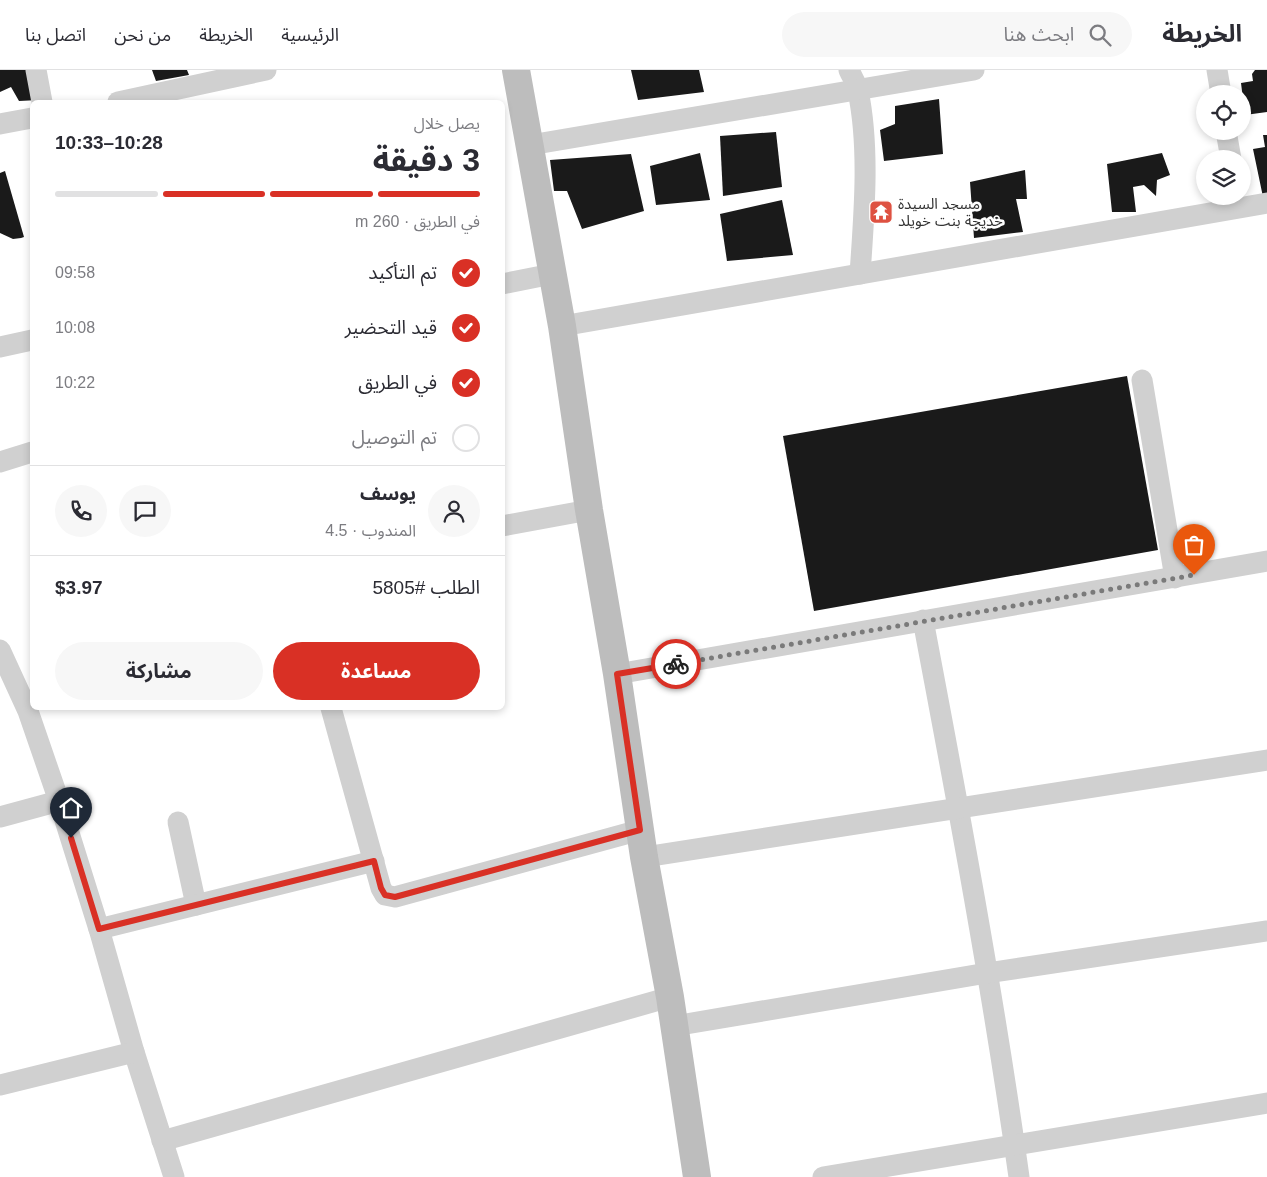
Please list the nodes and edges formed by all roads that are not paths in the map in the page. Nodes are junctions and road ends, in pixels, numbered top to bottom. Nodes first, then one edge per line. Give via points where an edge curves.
1 (36, 70) edge
2 (266, 70) edge
3 (516, 70) edge
4 (849, 70) edge
5 (974, 70) edge
6 (1217, 70) edge
7 (1220, 85) edge
8 (858, 89) junction
9 (42, 100) edge
10 (127, 100) edge
11 (30, 118) edge
12 (0, 124) edge
13 (530, 145) junction
14 (1251, 202) edge
15 (1267, 203) edge
16 (1221, 205) edge
17 (552, 274) junction
18 (860, 274) junction
19 (505, 283) edge
20 (562, 326) junction
21 (30, 340) edge
22 (0, 346) edge
23 (1142, 380) dead end
24 (30, 453) edge
25 (0, 462) edge
26 (589, 510) junction
27 (505, 525) edge
28 (1267, 561) edge
29 (1176, 578) junction
30 (923, 620) junction
31 (0, 650) edge
32 (617, 674) junction
33 (30, 702) edge
34 (34, 710) edge
35 (332, 710) edge
36 (1267, 760) edge
37 (59, 801) junction
38 (958, 808) junction
39 (0, 817) edge
40 (178, 822) dead end
41 (640, 830) junction
42 (644, 857) junction
43 (374, 861) junction
44 (196, 905) junction
45 (99, 929) junction
46 (1267, 931) edge
47 (987, 973) junction
48 (670, 997) junction
49 (674, 1026) junction
50 (134, 1052) junction
51 (0, 1085) edge
52 (1267, 1103) edge
53 (162, 1141) junction
54 (1015, 1146) junction
55 (174, 1177) edge
56 (696, 1177) edge
57 (823, 1177) edge
58 (1019, 1177) edge

1 - 9 street
2 - 10 street
3 - 13 street
4 - 8 street
5 - 8 street
6 - 7 street
8 - 13 street
8 - 18 street via 864,139 865,205
11 - 12 street
13 - 17 street
14 - 15 street
16 - 18 street
17 - 19 street
17 - 20 street
18 - 20 street
20 - 26 street
21 - 22 street
23 - 29 street
24 - 25 street
26 - 27 street
26 - 32 street
28 - 29 street
29 - 30 street
30 - 32 street
30 - 38 street
31 - 33 street
32 - 41 street
34 - 37 street
35 - 43 street
36 - 38 street
37 - 39 street
37 - 45 street
38 - 42 street
38 - 47 street
40 - 44 street
41 - 42 street
41 - 43 street via 395,897 385,895
42 - 48 street
43 - 44 street
44 - 45 street
45 - 50 street
46 - 47 street
47 - 49 street
47 - 54 street
48 - 49 street
48 - 53 street
49 - 56 street
50 - 51 street
50 - 53 street
52 - 54 street
53 - 55 street
54 - 57 street
54 - 58 street

